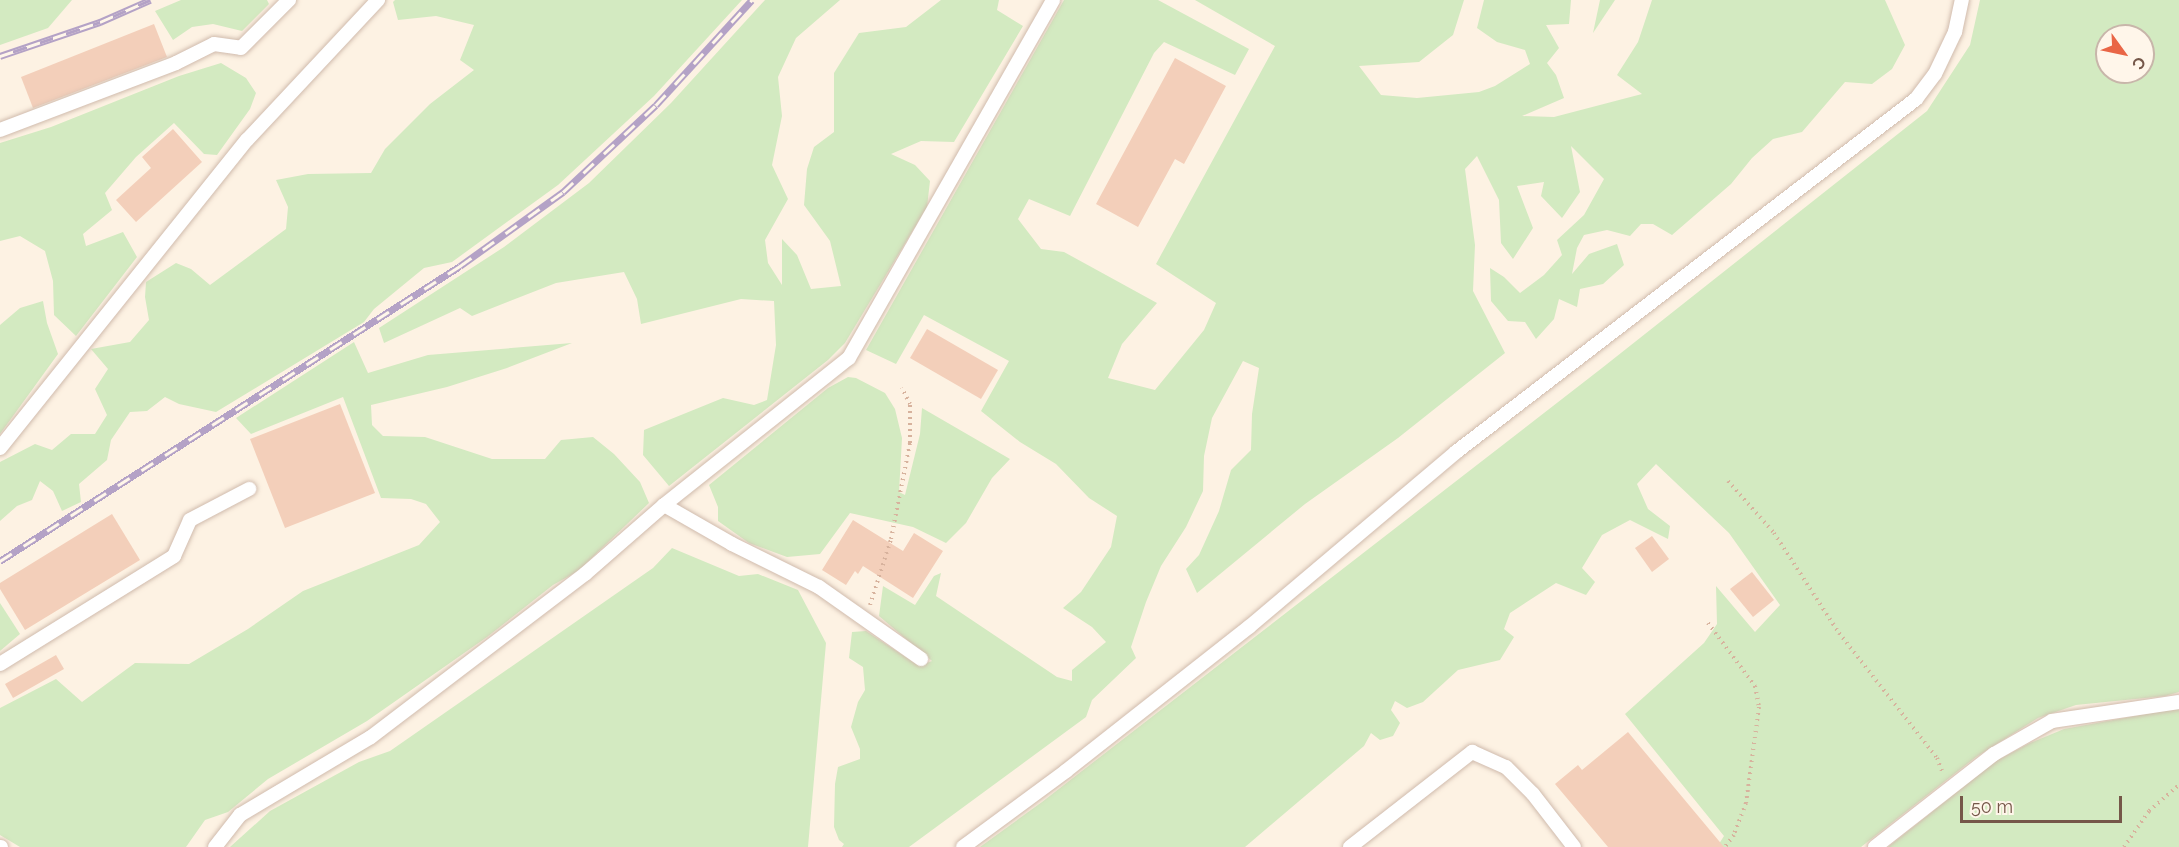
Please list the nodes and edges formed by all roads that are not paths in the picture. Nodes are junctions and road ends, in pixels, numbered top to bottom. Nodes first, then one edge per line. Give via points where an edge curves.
1 (289, 0) edge
2 (378, 0) edge
3 (1053, 0) edge
4 (1962, 0) edge
5 (0, 130) edge
6 (0, 448) edge
7 (249, 489) dead end
8 (664, 506) junction
9 (921, 658) dead end
10 (0, 664) edge
11 (2179, 702) edge
12 (215, 847) edge
13 (963, 847) edge
14 (1350, 847) edge
15 (1574, 847) edge
16 (1875, 847) edge

1 - 5 lane via 241,48 214,44 177,63
2 - 6 lane via 247,140
3 - 8 lane via 849,358
4 - 13 lane via 1955,32 1935,74 1916,99 1456,452 1249,627
7 - 10 lane via 190,520 174,556
8 - 9 lane via 819,587
8 - 12 lane via 585,574 371,737 240,815
11 - 16 lane via 2052,720 1994,754
14 - 15 lane via 1472,752 1506,767 1533,794

